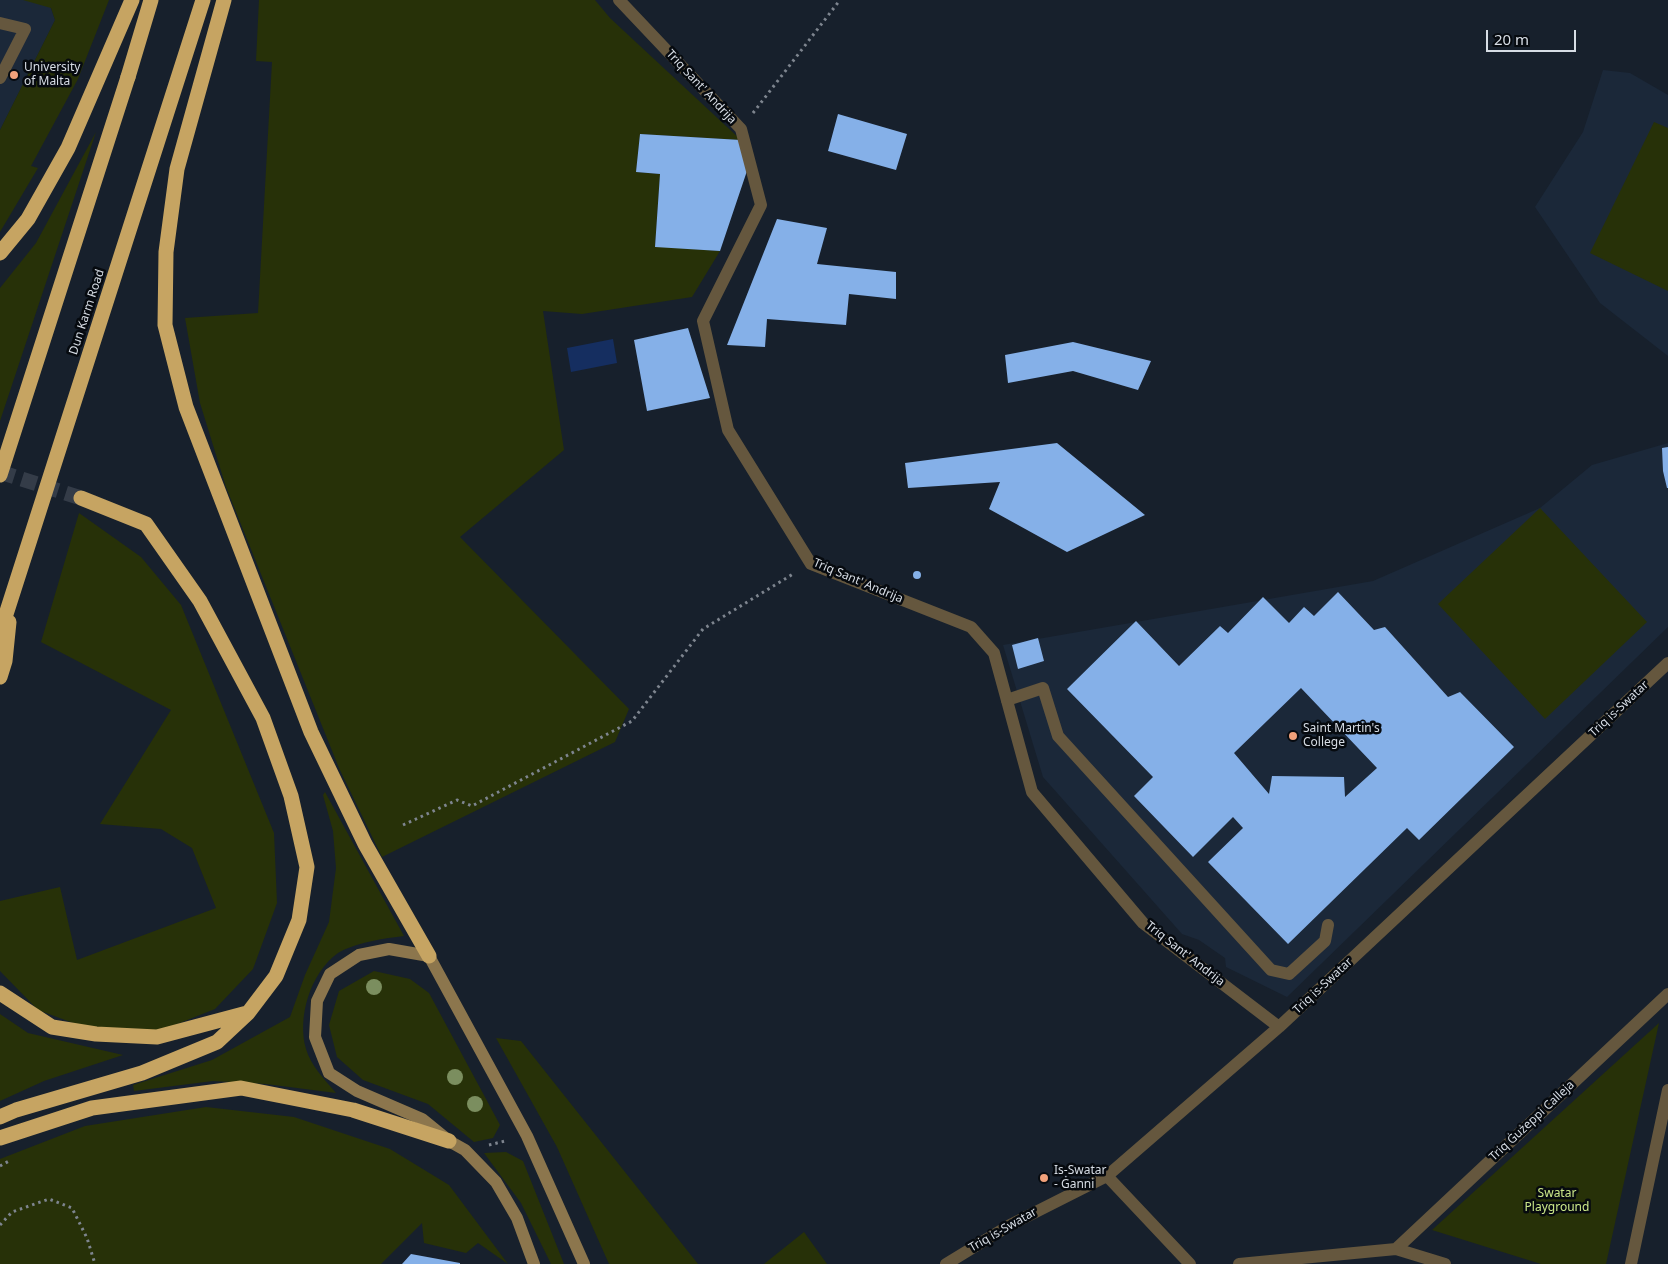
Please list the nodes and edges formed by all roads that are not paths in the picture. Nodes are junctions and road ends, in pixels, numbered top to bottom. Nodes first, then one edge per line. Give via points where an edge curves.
1 (132, 0) edge
2 (151, 0) edge
3 (203, 0) edge
4 (224, 0) edge
5 (619, 0) edge
6 (0, 23) edge
7 (0, 78) edge
8 (0, 252) edge
9 (0, 475) edge
10 (81, 498) tunnel mouth
11 (12, 596) junction
12 (0, 633) edge
13 (1668, 664) edge
14 (0, 677) edge
15 (1007, 700) junction
16 (1328, 925) dead end
17 (429, 956) junction
18 (0, 993) edge
19 (1668, 994) edge
20 (248, 1013) junction
21 (1280, 1027) junction
22 (1668, 1090) edge
23 (0, 1117) edge
24 (0, 1138) edge
25 (449, 1141) junction
26 (1107, 1176) junction
27 (1396, 1248) junction
28 (951, 1261) edge
29 (534, 1264) edge
30 (584, 1264) edge
31 (968, 1264) edge
32 (1190, 1264) edge
33 (1239, 1264) edge
34 (1445, 1264) edge
35 (1631, 1264) edge

1 - 8 highway via 68,148 28,219
2 - 9 highway, bridge
3 - 11 highway, Dun Karm Road
4 - 17 highway via 176,169 166,252 165,325 186,408 311,732 365,844
5 - 15 street, Triq Sant' Andrija via 740,129 761,205 703,321 728,430 811,564 972,627 994,653
6 - 7 street via 25,29
10 - 20 highway via 146,524 152,531 200,601 263,718 292,796 307,867 299,920 276,976
11 - 12 highway, Dun Karm Road
11 - 14 highway via 5,661
13 - 21 street, Triq is-Swatar
15 - 16 street via 1043,688 1058,736 1271,970 1289,974 1325,941
15 - 21 street, Triq Sant' Andrija via 1032,792 1143,923
17 - 25 main road via 389,949 359,955 330,974 317,1001 315,1037 329,1073 357,1092 422,1119
17 - 30 main road via 527,1136
18 - 20 highway via 52,1027 96,1034 157,1037
19 - 27 street, Triq Ġużeppi Calleja
20 - 23 highway via 217,1042 194,1053 142,1073
21 - 26 street, Triq is-Swatar
22 - 35 street
24 - 25 highway via 92,1108 241,1088 353,1110
25 - 29 main road via 465,1150 496,1182 517,1218
26 - 28 street, Triq is-Swatar via 1010,1225
26 - 32 street
27 - 33 street
27 - 34 street
28 - 31 street

